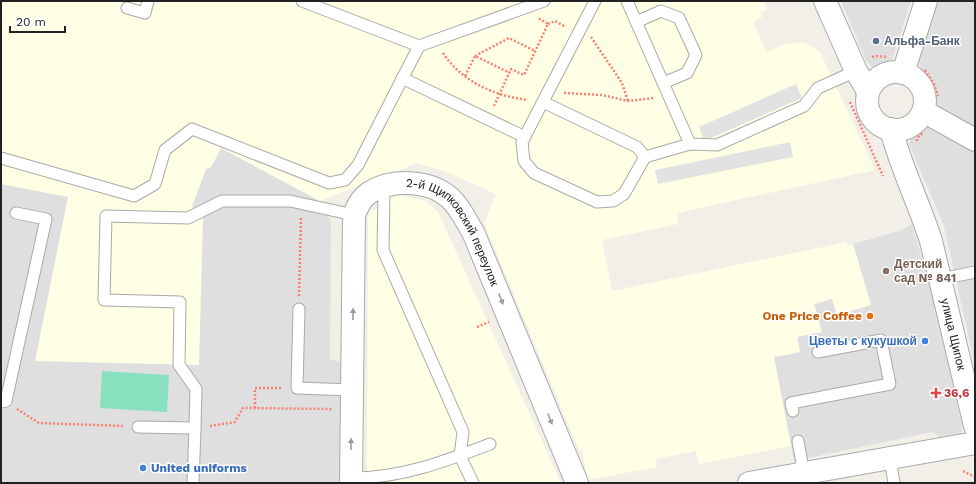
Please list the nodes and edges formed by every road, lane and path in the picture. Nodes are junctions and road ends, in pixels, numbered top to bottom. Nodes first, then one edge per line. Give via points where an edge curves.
1 (148, 1) edge
2 (302, 1) edge
3 (544, 1) edge
4 (595, 1) edge
5 (627, 1) edge
6 (825, 1) edge
7 (926, 1) edge
8 (127, 8) dead end
9 (520, 9) junction
10 (636, 22) junction
11 (582, 26) junction
12 (419, 46) junction
13 (535, 51) junction
14 (474, 56) junction
15 (906, 65) junction
16 (855, 69) junction
17 (510, 73) junction
18 (465, 76) dead end
19 (402, 78) junction
20 (663, 83) junction
21 (868, 91) junction
22 (628, 101) dead end
23 (543, 102) junction
24 (929, 112) junction
25 (487, 119) junction
26 (891, 129) junction
27 (525, 137) junction
28 (975, 140) edge
29 (690, 144) junction
30 (916, 147) dead end
31 (645, 157) junction
32 (1, 158) edge
33 (884, 178) dead end
34 (381, 186) junction
35 (302, 204) junction
36 (16, 213) dead end
37 (354, 216) junction
38 (975, 272) edge
39 (941, 279) junction
40 (299, 309) joint
41 (494, 320) dead end
42 (477, 327) dead end
43 (818, 352) dead end
44 (297, 388) junction
45 (352, 390) junction
46 (3, 402) edge
47 (255, 408) junction
48 (335, 409) dead end
49 (792, 411) dead end
50 (138, 426) joint
51 (975, 426) edge
52 (195, 428) junction
53 (798, 441) dead end
54 (975, 443) edge
55 (490, 444) dead end
56 (460, 456) junction
57 (890, 459) junction
58 (963, 471) dead end
59 (804, 474) junction
60 (975, 477) edge
61 (351, 480) edge
62 (193, 483) edge
63 (473, 483) edge
64 (577, 483) edge
65 (753, 483) edge
66 (894, 483) edge

1 - 8 lane via 145,13
2 - 12 lane
3 - 9 lane
4 - 11 lane
5 - 10 lane
6 - 16 street
7 - 15 street
9 - 12 lane
9 - 13 path via 548,24
10 - 20 lane
10 - 20 lane via 661,11 679,18 696,55 688,72
11 - 22 path via 622,83
11 - 23 lane
12 - 19 lane
13 - 14 path via 509,38
13 - 17 path via 524,75 511,69
14 - 17 path
14 - 18 path
15 - 16 path via 876,56
15 - 21 street via 879,77
15 - 24 street via 923,92
15 - 24 path via 934,84
16 - 21 street
16 - 29 lane via 818,88 804,106 717,145
16 - 33 path
17 - 25 path
19 - 25 lane
19 - 32 lane via 358,165 345,180 329,183 192,128 165,150 155,184 134,196
20 - 29 lane
21 - 26 street via 868,108 871,116 879,124
23 - 27 lane
23 - 31 lane via 637,146
24 - 26 street via 910,126
24 - 28 street
24 - 30 path via 917,138
25 - 27 lane
26 - 39 street, улица Щипок via 898,155 924,219
27 - 31 lane via 522,142 524,161 534,173 597,202 613,201 624,194
29 - 31 lane
34 - 37 street, 2-й Щипковский переулок via 368,193 358,204
34 - 56 lane via 384,194 383,250 464,432
34 -> 64 street, 2-й Щипковский переулок via 419,184 439,190 451,198 460,211 473,232
35 - 37 lane
35 - 40 path
35 - 52 lane via 290,201 222,201 188,218 106,216 104,300 180,302 179,365 196,388
36 - 46 lane via 46,220
45 -> 37 street, 2-й Щипковский переулок
38 - 39 lane
39 - 51 street, улица Щипок
40 - 44 lane
41 - 42 path
43 - 49 lane via 881,340 890,384 791,403
44 - 45 lane
44 - 47 path via 255,388
61 -> 45 street, 2-й Щипковский переулок
46 - 50 path via 38,423
47 - 48 path
47 - 52 path via 243,408 235,422
50 - 52 lane
52 - 62 lane
53 - 59 lane
54 - 57 street
55 - 56 lane
56 - 61 lane via 433,466 377,478
56 - 63 lane
57 - 59 street
57 - 66 lane
58 - 60 path
59 - 65 street

